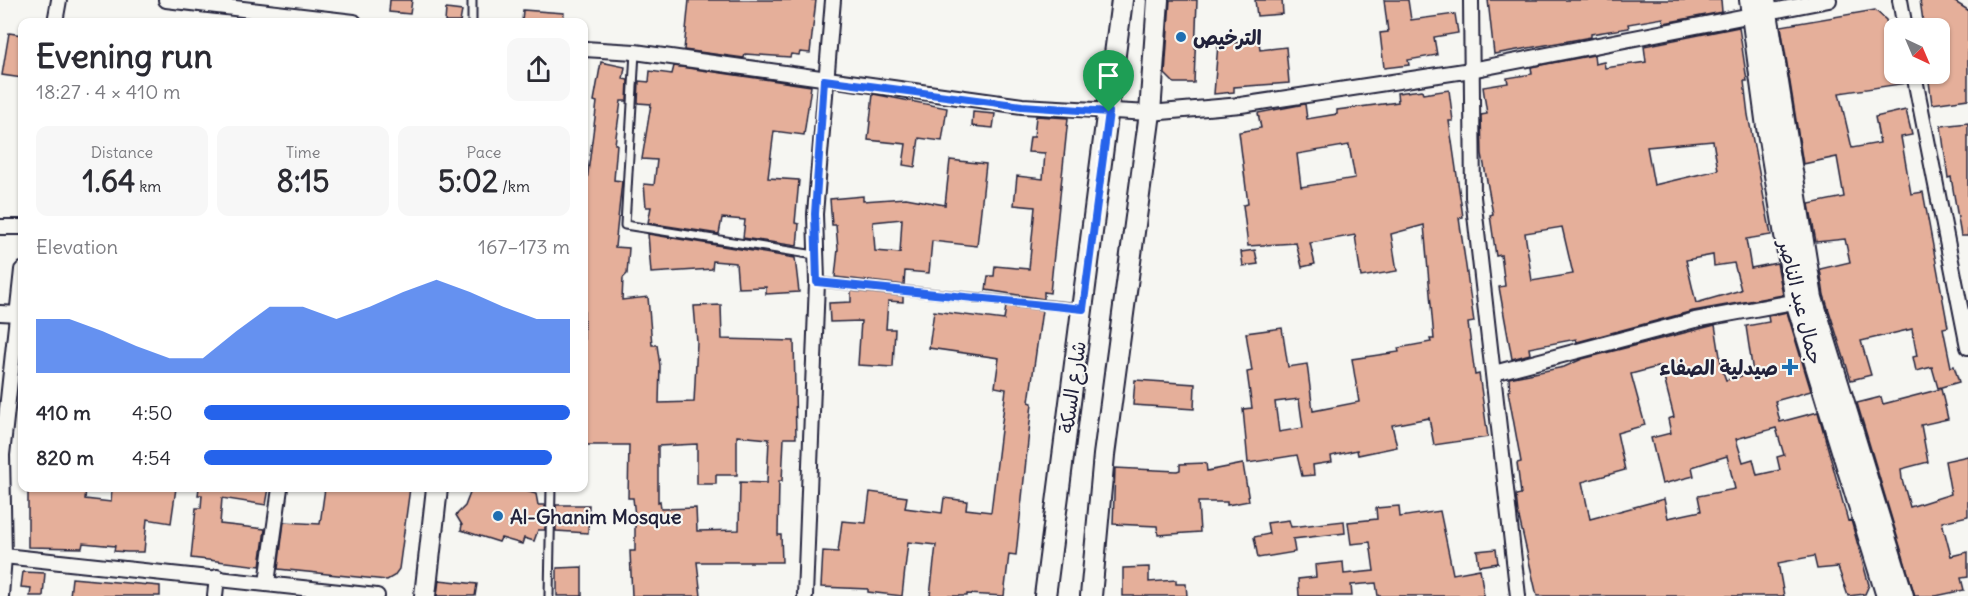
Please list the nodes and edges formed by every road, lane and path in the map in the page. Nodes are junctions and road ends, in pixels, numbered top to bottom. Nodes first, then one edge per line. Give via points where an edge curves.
1 (59, 0) edge
2 (166, 0) edge
3 (472, 0) edge
4 (832, 0) edge
5 (1122, 0) edge
6 (1158, 0) edge
7 (1471, 0) edge
8 (1829, 0) edge
9 (1900, 0) edge
10 (1759, 6) edge
11 (56, 18) edge
12 (318, 18) edge
13 (471, 18) edge
14 (1903, 18) edge
15 (588, 49) edge
16 (635, 52) junction
17 (1471, 70) junction
18 (824, 80) junction
19 (1916, 84) edge
20 (1109, 112) junction
21 (1150, 113) junction
22 (0, 226) edge
23 (18, 227) edge
24 (815, 255) junction
25 (817, 282) junction
26 (1804, 300) junction
27 (1083, 309) junction
28 (0, 313) edge
29 (18, 314) edge
30 (18, 322) edge
31 (1968, 347) edge
32 (1494, 373) junction
33 (1, 455) edge
34 (279, 492) edge
35 (427, 492) edge
36 (437, 492) edge
37 (551, 492) edge
38 (2, 509) edge
39 (4, 556) junction
40 (217, 577) junction
41 (267, 583) junction
42 (1, 596) edge
43 (215, 596) edge
44 (377, 596) edge
45 (417, 596) edge
46 (425, 596) edge
47 (549, 596) edge
48 (805, 596) edge
49 (1045, 596) edge
50 (1091, 596) edge
51 (1518, 596) edge
52 (1887, 596) edge
53 (1903, 596) edge

1 - 11 street
2 - 12 street
3 - 13 lane
4 - 18 street
5 - 20 main road, شارع السكة
6 - 21 main road, شارع السكة
7 - 17 street
8 - 10 street
9 - 14 street
10 - 17 street
10 - 26 main road, جمال عبد الناصر
15 - 16 street
16 - 18 street
16 - 24 lane via 625,225
17 - 21 street via 1240,105
17 - 32 street via 1473,197
18 - 20 street via 1022,106
18 - 24 street
19 - 31 street
20 - 21 street
20 - 27 main road, شارع السكة
21 - 50 main road, شارع السكة via 1104,455
22 - 23 street
24 - 25 street
25 - 27 lane
25 - 48 street
26 - 32 street via 1695,320
26 - 52 main road, جمال عبد الناصر
26 - 53 main road, جمال عبد الناصر
27 - 49 main road, شارع السكة
28 - 29 street
30 - 33 street
32 - 51 street
33 - 38 street
34 - 41 street
35 - 45 main road
36 - 46 main road
37 - 47 lane
38 - 39 street
39 - 40 street
39 - 42 street
40 - 41 street
40 - 43 street
41 - 44 street

